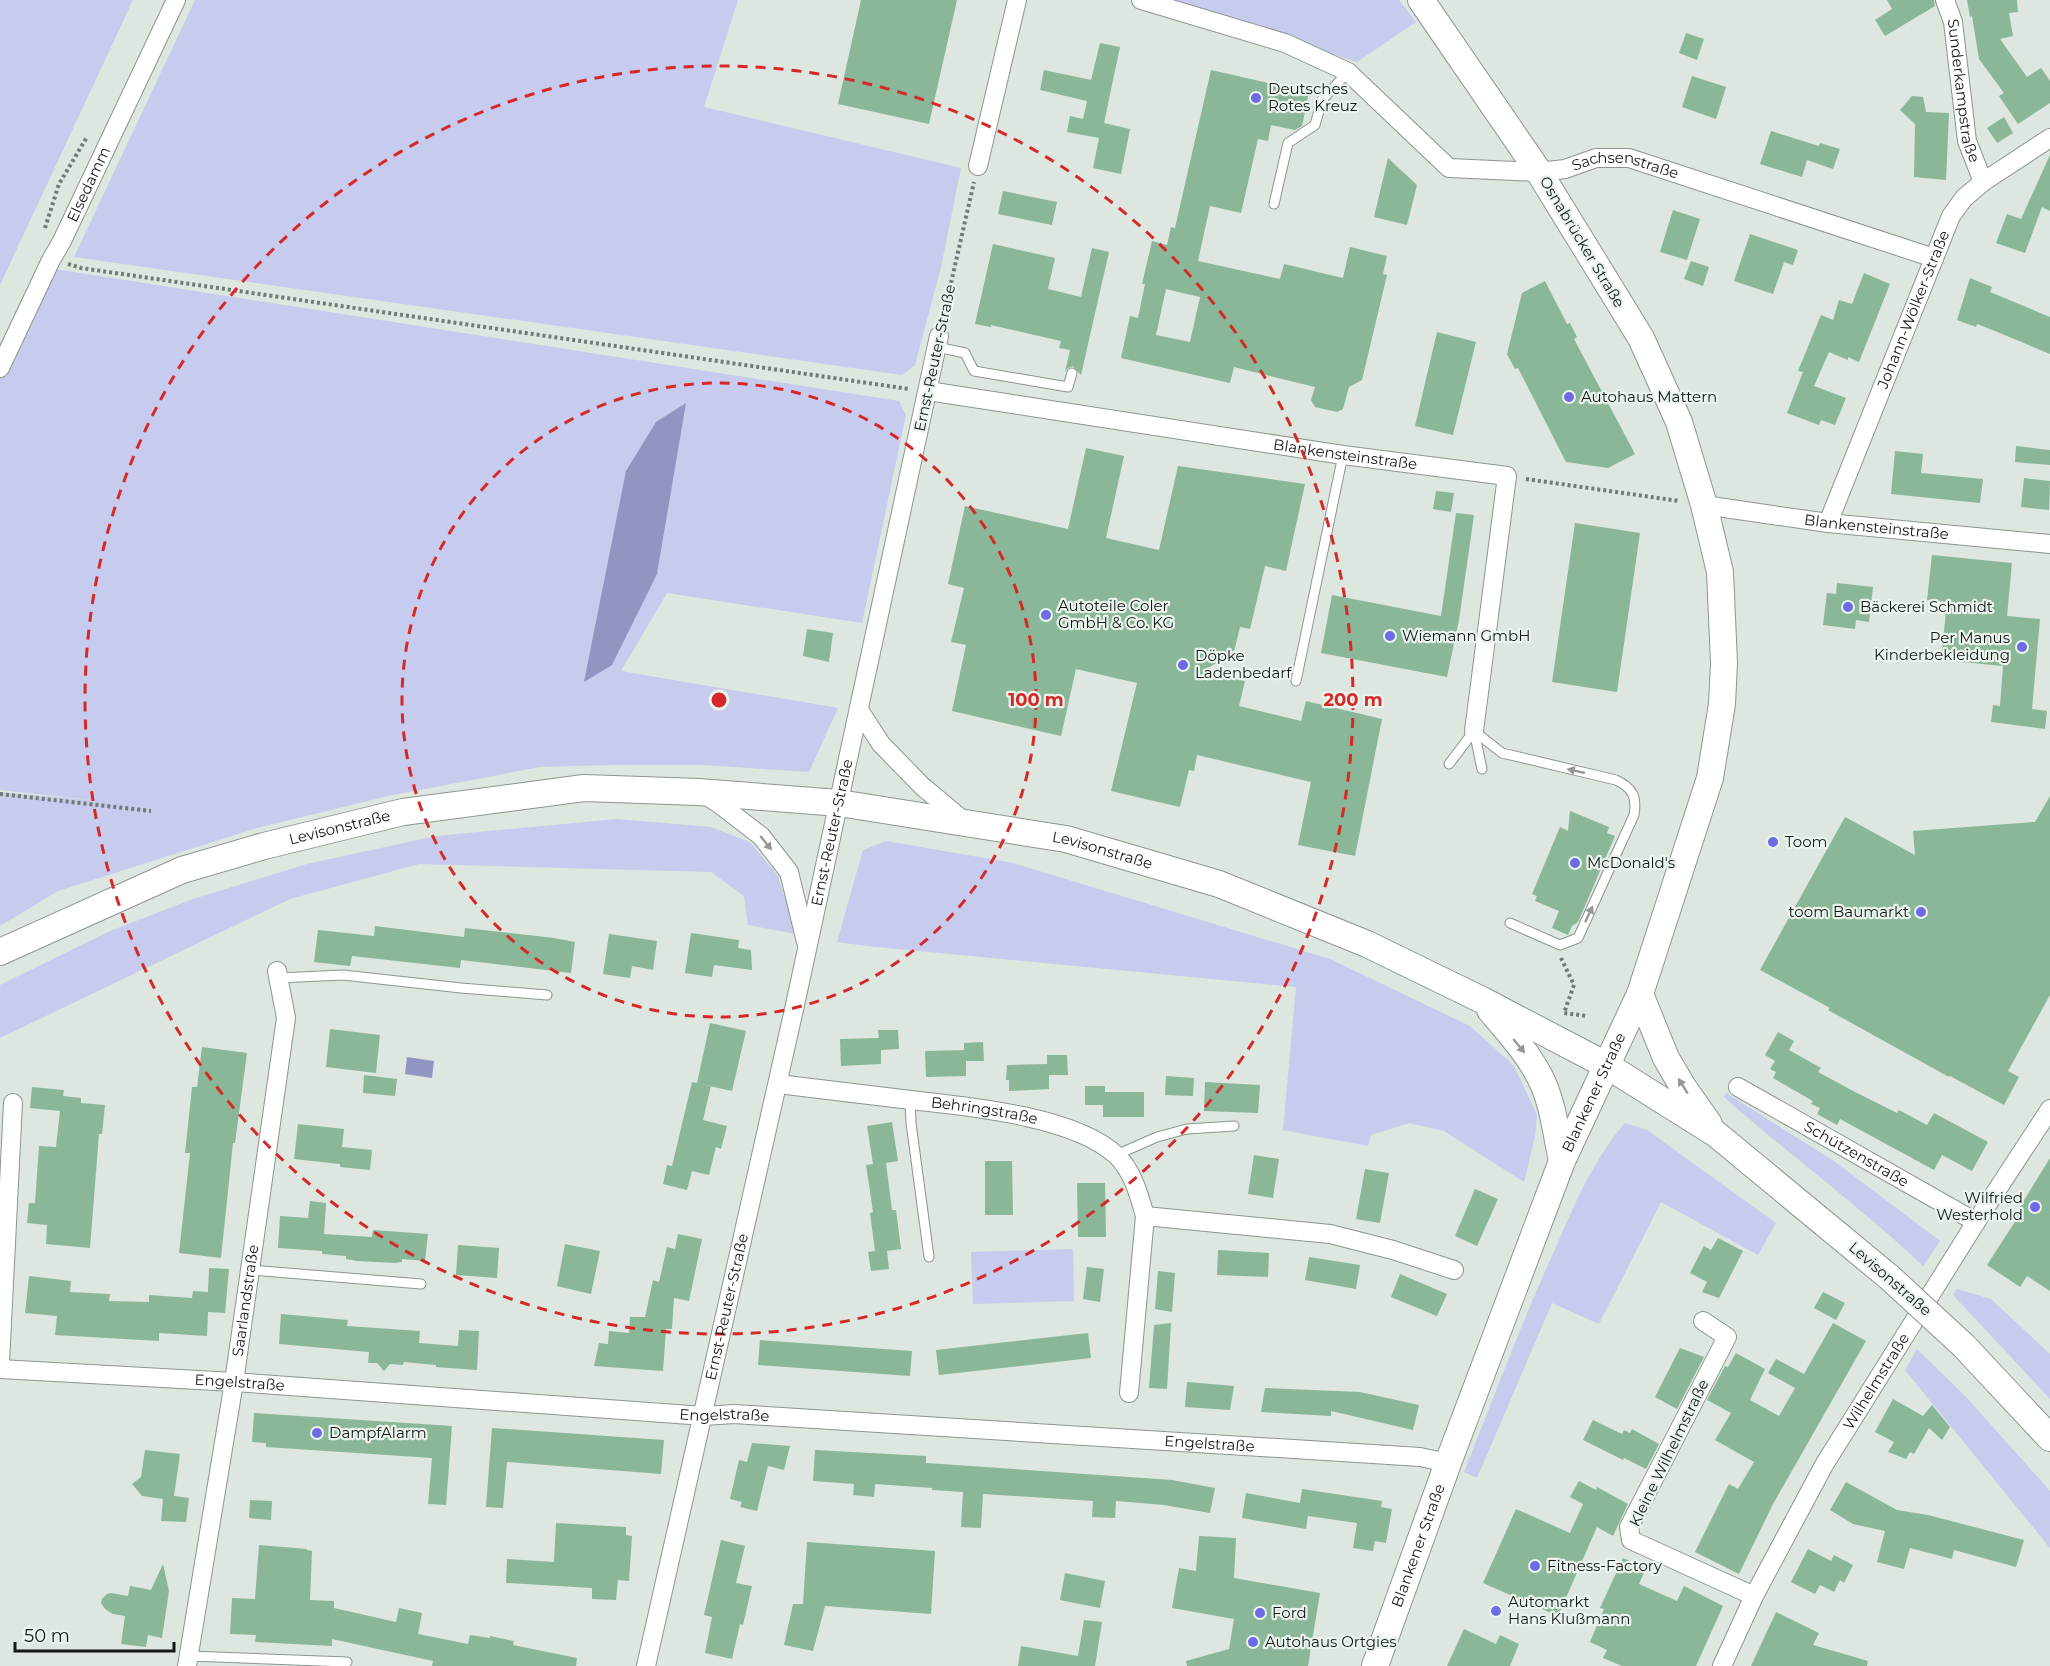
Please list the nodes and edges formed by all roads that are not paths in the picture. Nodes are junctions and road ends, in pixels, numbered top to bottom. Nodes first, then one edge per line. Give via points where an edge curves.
1 (176, 0) edge
2 (1017, 0) edge
3 (1141, 0) edge
4 (1421, 0) edge
5 (1945, 0) edge
6 (1348, 72) junction
7 (2050, 138) edge
8 (978, 166) road end
9 (1539, 172) junction
10 (1983, 182) junction
11 (1274, 204) dead end
12 (1934, 258) junction
13 (938, 342) joint
14 (0, 368) edge
15 (1072, 373) dead end
16 (928, 391) junction
17 (1343, 455) junction
18 (1704, 505) junction
19 (1828, 524) junction
20 (2050, 544) edge
21 (1296, 681) dead end
22 (859, 710) junction
23 (1473, 731) junction
24 (1449, 764) dead end
25 (1482, 769) dead end
26 (699, 792) junction
27 (839, 803) junction
28 (967, 823) junction
29 (1510, 923) dead end
30 (807, 947) junction
31 (0, 952) edge
32 (278, 975) joint
33 (1640, 994) junction
34 (547, 995) dead end
35 (1482, 1000) junction
36 (1606, 1065) junction
37 (778, 1084) junction
38 (1738, 1087) dead end
39 (910, 1100) junction
40 (13, 1103) dead end
41 (2050, 1109) edge
42 (1234, 1126) dead end
43 (1716, 1134) junction
44 (1116, 1155) junction
45 (1562, 1161) junction
46 (1145, 1216) junction
47 (1976, 1222) junction
48 (929, 1257) dead end
49 (251, 1270) junction
50 (1454, 1270) dead end
51 (422, 1284) dead end
52 (1703, 1321) dead end
53 (0, 1363) edge
54 (0, 1369) edge
55 (234, 1382) junction
56 (1129, 1393) dead end
57 (704, 1416) junction
58 (2050, 1438) edge
59 (1448, 1462) junction
60 (1755, 1596) junction
61 (188, 1661) edge
62 (347, 1662) dead end
63 (646, 1666) edge
64 (1375, 1666) edge
65 (1722, 1666) edge

1 - 14 street, Elsedamm
2 - 8 street
3 - 6 street, Sachsenstraße via 1285,43
4 - 9 main road, Osnabrücker Straße
5 - 10 street, Sunderkampstraße via 1953,22 1966,141
6 - 9 street, Sachsenstraße via 1449,168
6 - 11 lane via 1322,100 1315,125 1288,143
7 - 10 street, Johann-Wölker-Straße
9 - 12 street, Sachsenstraße via 1565,169 1596,158 1629,158
9 - 18 main road, Osnabrücker Straße via 1641,338 1679,422
10 - 12 street, Johann-Wölker-Straße via 1951,216
12 - 19 street, Johann-Wölker-Straße
13 - 15 lane via 965,353 974,371 1068,387
13 - 16 street, Ernst-Reuter-Straße
16 - 17 street, Blankensteinstraße
16 - 22 street, Ernst-Reuter-Straße
17 - 21 lane
17 - 23 street, Blankensteinstraße via 1507,476
18 - 19 street, Blankensteinstraße
18 - 33 main road, Blankener Straße via 1720,572 1722,704 1710,778
19 - 20 street, Blankensteinstraße
22 - 27 street, Ernst-Reuter-Straße
22 - 28 street via 881,744 922,786
23 - 24 lane
23 - 25 lane
29 -> 23 lane via 1560,945 1578,938 1634,815 1636,802 1632,791 1616,780 1502,753
26 - 27 main road, Levisonstraße
26 -> 30 street, Levisonstraße via 761,836 789,872
26 - 31 main road, Levisonstraße via 584,788 403,812 182,870
27 - 28 main road, Levisonstraße
27 - 30 street, Ernst-Reuter-Straße
28 - 35 main road, Levisonstraße via 1066,839 1219,884 1367,944
30 - 37 street, Ernst-Reuter-Straße
32 - 34 lane via 343,975
32 - 49 street, Saarlandstraße via 286,1018
33 - 36 main road, Blankener Straße
43 -> 33 main road, Levisonstraße via 1666,1058
35 - 36 main road, Levisonstraße
35 -> 45 main road, Levisonstraße via 1541,1079
36 - 43 main road, Levisonstraße
36 - 45 main road, Blankener Straße
37 - 39 street, Behringstraße
37 - 57 street, Ernst-Reuter-Straße
38 - 47 street, Schützenstraße
39 - 44 street, Behringstraße via 1005,1111 1071,1130
39 - 48 lane
40 - 53 street
41 - 47 street, Wilhelmstraße
42 - 44 lane via 1187,1129
43 - 58 main road, Levisonstraße, bridge via 1889,1277 1964,1346
44 - 46 street, Behringstraße via 1138,1190
45 - 59 main road, Blankener Straße
46 - 50 street via 1330,1234
46 - 56 street, Behringstraße
47 - 60 street, Wilhelmstraße via 1824,1465
49 - 51 lane
49 - 55 street, Saarlandstraße
52 - 60 street, Kleine Wilhelmstraße via 1727,1337 1629,1527 1631,1540
54 - 55 street, Engelstraße
55 - 57 street, Engelstraße
55 - 61 street, Saarlandstraße
57 - 59 street, Engelstraße via 734,1414 1420,1457
57 - 63 street, Ernst-Reuter-Straße
59 - 64 main road, Blankener Straße
60 - 65 street, Wilhelmstraße
61 - 62 lane

